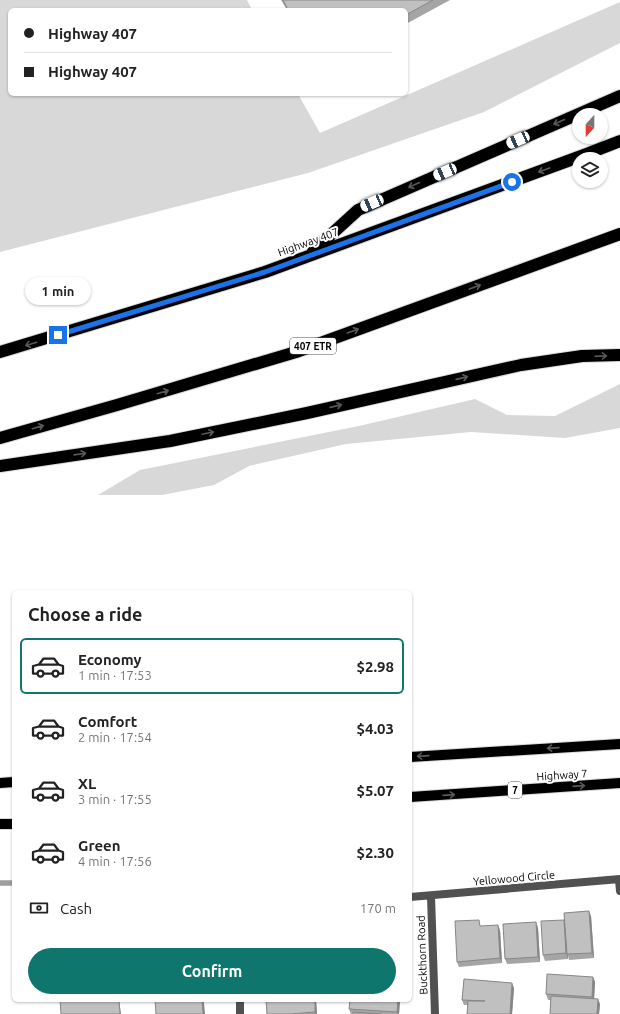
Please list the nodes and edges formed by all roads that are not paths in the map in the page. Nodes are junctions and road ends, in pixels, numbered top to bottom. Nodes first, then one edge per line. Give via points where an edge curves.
1 (620, 96) edge
2 (620, 141) edge
3 (620, 234) edge
4 (308, 256) junction
5 (0, 352) edge
6 (620, 355) edge
7 (0, 438) edge
8 (0, 466) edge
9 (620, 744) edge
10 (412, 757) edge
11 (12, 782) edge
12 (0, 783) edge
13 (620, 783) edge
14 (412, 797) edge
15 (0, 824) edge
16 (12, 824) edge
17 (619, 880) edge
18 (620, 891) edge
19 (431, 896) junction
20 (412, 897) edge
21 (240, 1002) edge
22 (240, 1014) edge
23 (436, 1014) edge

1 -> 4 highway via 358,210
2 -> 4 highway, Highway 407
7 -> 3 highway, 407 ETR via 296,352
4 -> 5 highway, Highway 407 via 257,274
8 -> 6 highway via 170,441 521,365 582,356
9 -> 10 main road
11 - 12 main road
14 -> 13 main road, Highway 7 / 7
15 - 16 main road
17 - 18 street
17 - 19 street, Yellowood Circle
19 - 20 street, Yellowood Circle
19 - 23 street, Buckthorn Road
21 - 22 street

